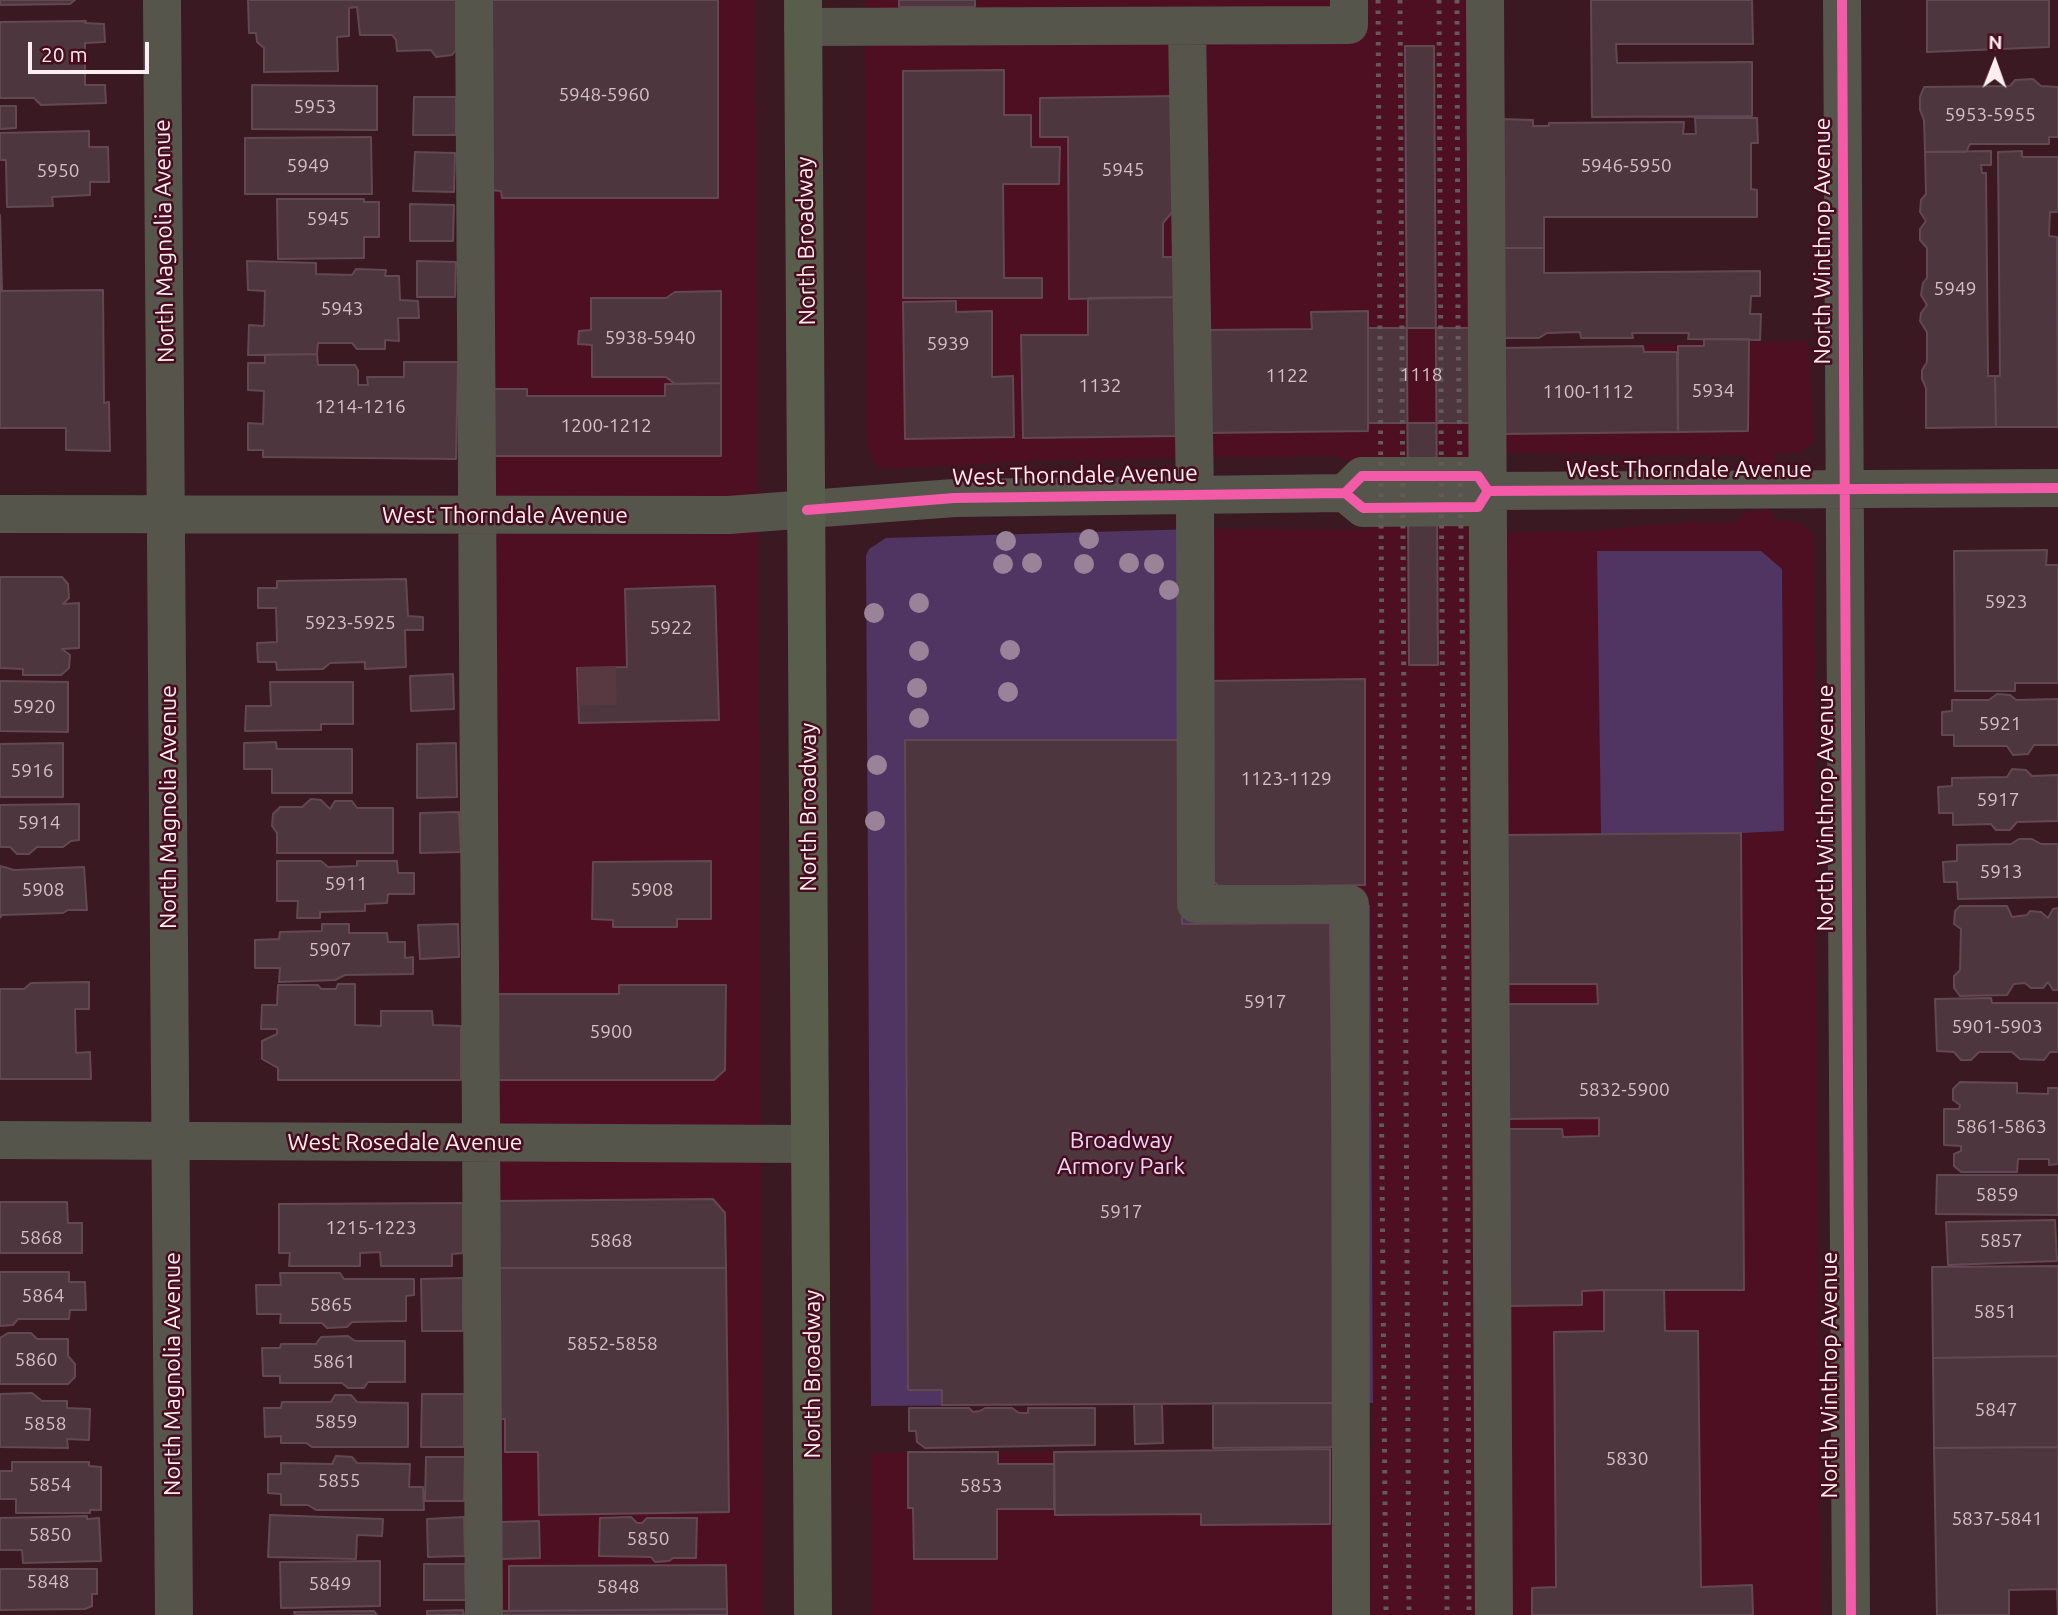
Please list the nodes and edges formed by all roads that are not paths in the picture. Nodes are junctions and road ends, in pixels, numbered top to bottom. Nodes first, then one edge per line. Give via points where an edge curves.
1 (162, 0) edge
2 (474, 0) edge
3 (1349, 0) edge
4 (1485, 0) edge
5 (1842, 0) edge
6 (803, 14) edge
7 (1187, 27) junction
8 (2058, 488) edge
9 (1845, 489) junction
10 (1488, 491) junction
11 (1195, 494) junction
12 (807, 510) junction
13 (166, 513) junction
14 (0, 514) edge
15 (477, 515) junction
16 (0, 1140) edge
17 (171, 1141) junction
18 (481, 1143) junction
19 (810, 1144) junction
20 (174, 1615) edge
21 (484, 1615) edge
22 (813, 1615) edge
23 (1352, 1615) edge
24 (1494, 1615) edge
25 (1851, 1615) edge

1 - 13 street, North Magnolia Avenue
2 - 15 street
3 - 7 street via 1349,25
4 - 10 street
5 - 9 street, North Winthrop Avenue
6 - 7 street
6 - 12 main road, North Broadway
7 - 11 street
8 - 9 street, West Thorndale Avenue
9 - 10 street, West Thorndale Avenue
9 - 25 street, North Winthrop Avenue
10 - 11 street, West Thorndale Avenue via 1478,507 1363,508 1345,493
10 - 24 street
11 - 12 street, West Thorndale Avenue via 954,498
11 - 23 street via 1196,904 1350,904
12 - 15 street, West Thorndale Avenue via 729,515
12 - 19 main road, North Broadway
13 - 14 street, West Thorndale Avenue
13 - 15 street, West Thorndale Avenue
13 - 17 street, North Magnolia Avenue
15 - 18 street
16 - 17 street, West Rosedale Avenue
17 - 18 street, West Rosedale Avenue
17 - 20 street, North Magnolia Avenue
18 - 19 street, West Rosedale Avenue
18 - 21 street
19 - 22 main road, North Broadway

